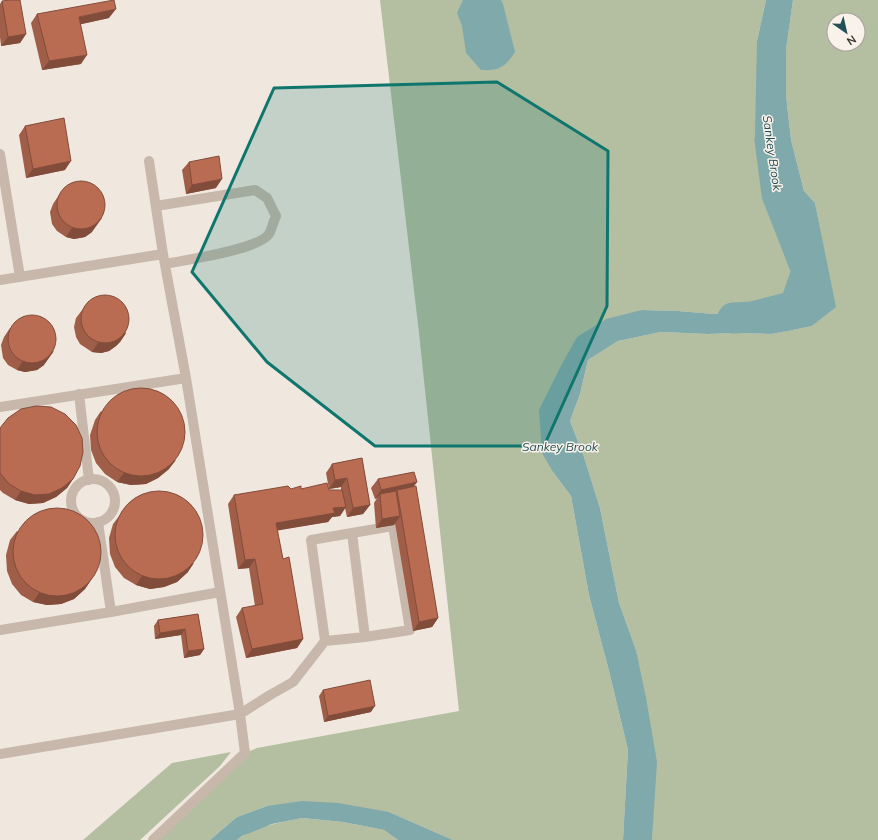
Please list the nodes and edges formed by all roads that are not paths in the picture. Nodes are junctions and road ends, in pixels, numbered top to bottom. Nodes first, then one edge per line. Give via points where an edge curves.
1 (0, 154) edge
2 (149, 160) dead end
3 (156, 206) junction
4 (164, 259) junction
5 (20, 277) junction
6 (0, 280) edge
7 (186, 378) junction
8 (79, 394) junction
9 (0, 407) edge
10 (89, 480) junction
11 (98, 522) junction
12 (352, 533) junction
13 (220, 592) junction
14 (111, 612) junction
15 (0, 630) edge
16 (366, 637) junction
17 (325, 641) junction
18 (240, 714) junction
19 (0, 754) edge
20 (153, 840) edge

1 - 5 lane
2 - 3 lane
3 - 4 lane
3 - 4 lane via 255,190 267,198 276,216 268,235 254,244 236,250
4 - 5 lane
4 - 7 lane
5 - 6 lane
7 - 8 lane
7 - 13 lane
8 - 9 lane
8 - 10 lane
10 - 11 lane via 103,482 113,493 114,508 105,520
10 - 11 lane via 76,486 71,506 78,518 84,522
11 - 14 lane
12 - 16 lane
12 - 16 lane via 393,526 410,630
12 - 17 lane via 311,540
13 - 14 lane
13 - 18 lane
14 - 15 lane
16 - 17 lane
17 - 18 lane via 293,682
18 - 19 lane
18 - 20 lane via 245,753

